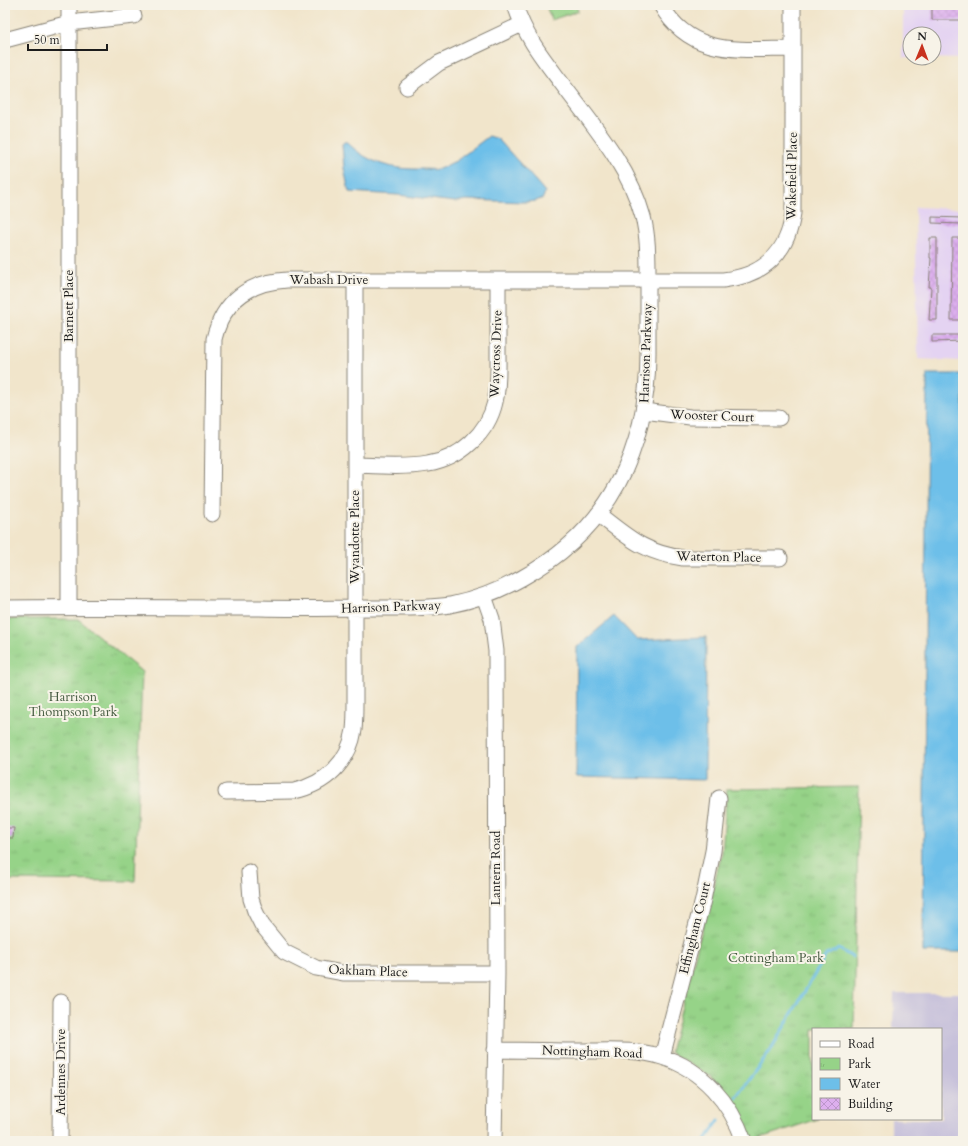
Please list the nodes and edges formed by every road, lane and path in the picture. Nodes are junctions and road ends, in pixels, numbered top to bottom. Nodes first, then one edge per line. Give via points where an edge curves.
1 (69, 5) edge
2 (516, 5) edge
3 (661, 5) edge
4 (793, 5) edge
5 (134, 16) dead end
6 (69, 23) junction
7 (522, 24) junction
8 (5, 40) edge
9 (793, 49) junction
10 (407, 87) dead end
11 (355, 280) junction
12 (498, 280) junction
13 (648, 280) junction
14 (644, 411) junction
15 (779, 418) dead end
16 (356, 465) junction
17 (212, 514) dead end
18 (598, 514) junction
19 (780, 558) dead end
20 (484, 596) junction
21 (69, 607) junction
22 (5, 608) edge
23 (355, 608) junction
24 (226, 792) dead end
25 (719, 798) dead end
26 (249, 872) dead end
27 (497, 973) junction
28 (61, 1002) dead end
29 (496, 1050) junction
30 (662, 1057) junction
31 (60, 1141) edge
32 (494, 1141) edge
33 (744, 1141) edge

1 - 6 street, Barnett Place
2 - 7 street, Harrison Parkway
3 - 9 street via 682,31 704,43 720,48
4 - 9 street, Wakefield Place
5 - 6 street
6 - 8 street
6 - 21 street, Barnett Place
7 - 10 street via 455,54
7 - 13 street, Harrison Parkway via 538,52 608,147 629,181 645,225
9 - 13 street, Wakefield Place via 793,213 785,243 766,265 742,277 723,280
11 - 12 street, Wabash Drive
11 - 16 street, Wyandotte Place
11 - 17 street, Wabash Drive via 287,280 264,283 243,294 226,311 216,330 213,345
12 - 13 street, Wabash Drive
12 - 16 street, Waycross Drive via 497,392 491,416 483,429 461,451 436,462 420,465
13 - 14 street, Harrison Parkway via 648,365
14 - 15 street, Wooster Court via 690,417
14 - 18 street, Harrison Parkway via 631,456 611,496
16 - 23 street, Wyandotte Place
18 - 19 street, Waterton Place via 653,552 683,558
18 - 20 street, Harrison Parkway via 573,542 555,557 516,581
20 - 23 street, Harrison Parkway via 460,603 430,607
20 - 27 street, Lantern Road via 492,619 496,651
21 - 22 street, Harrison Parkway
21 - 23 street, Harrison Parkway
23 - 24 street, Wyandotte Place via 354,728 349,748 341,762 324,779 294,791
25 - 30 street, Effingham Court via 713,851 703,900
26 - 27 street, Oakham Place via 252,899 262,925 284,952 316,968 343,973
27 - 29 street, Lantern Road
28 - 31 street, Ardennes Drive
29 - 30 street, Nottingham Road via 615,1051
29 - 32 street, Lantern Road
30 - 33 street, Nottingham Road via 691,1071 712,1088 730,1112

